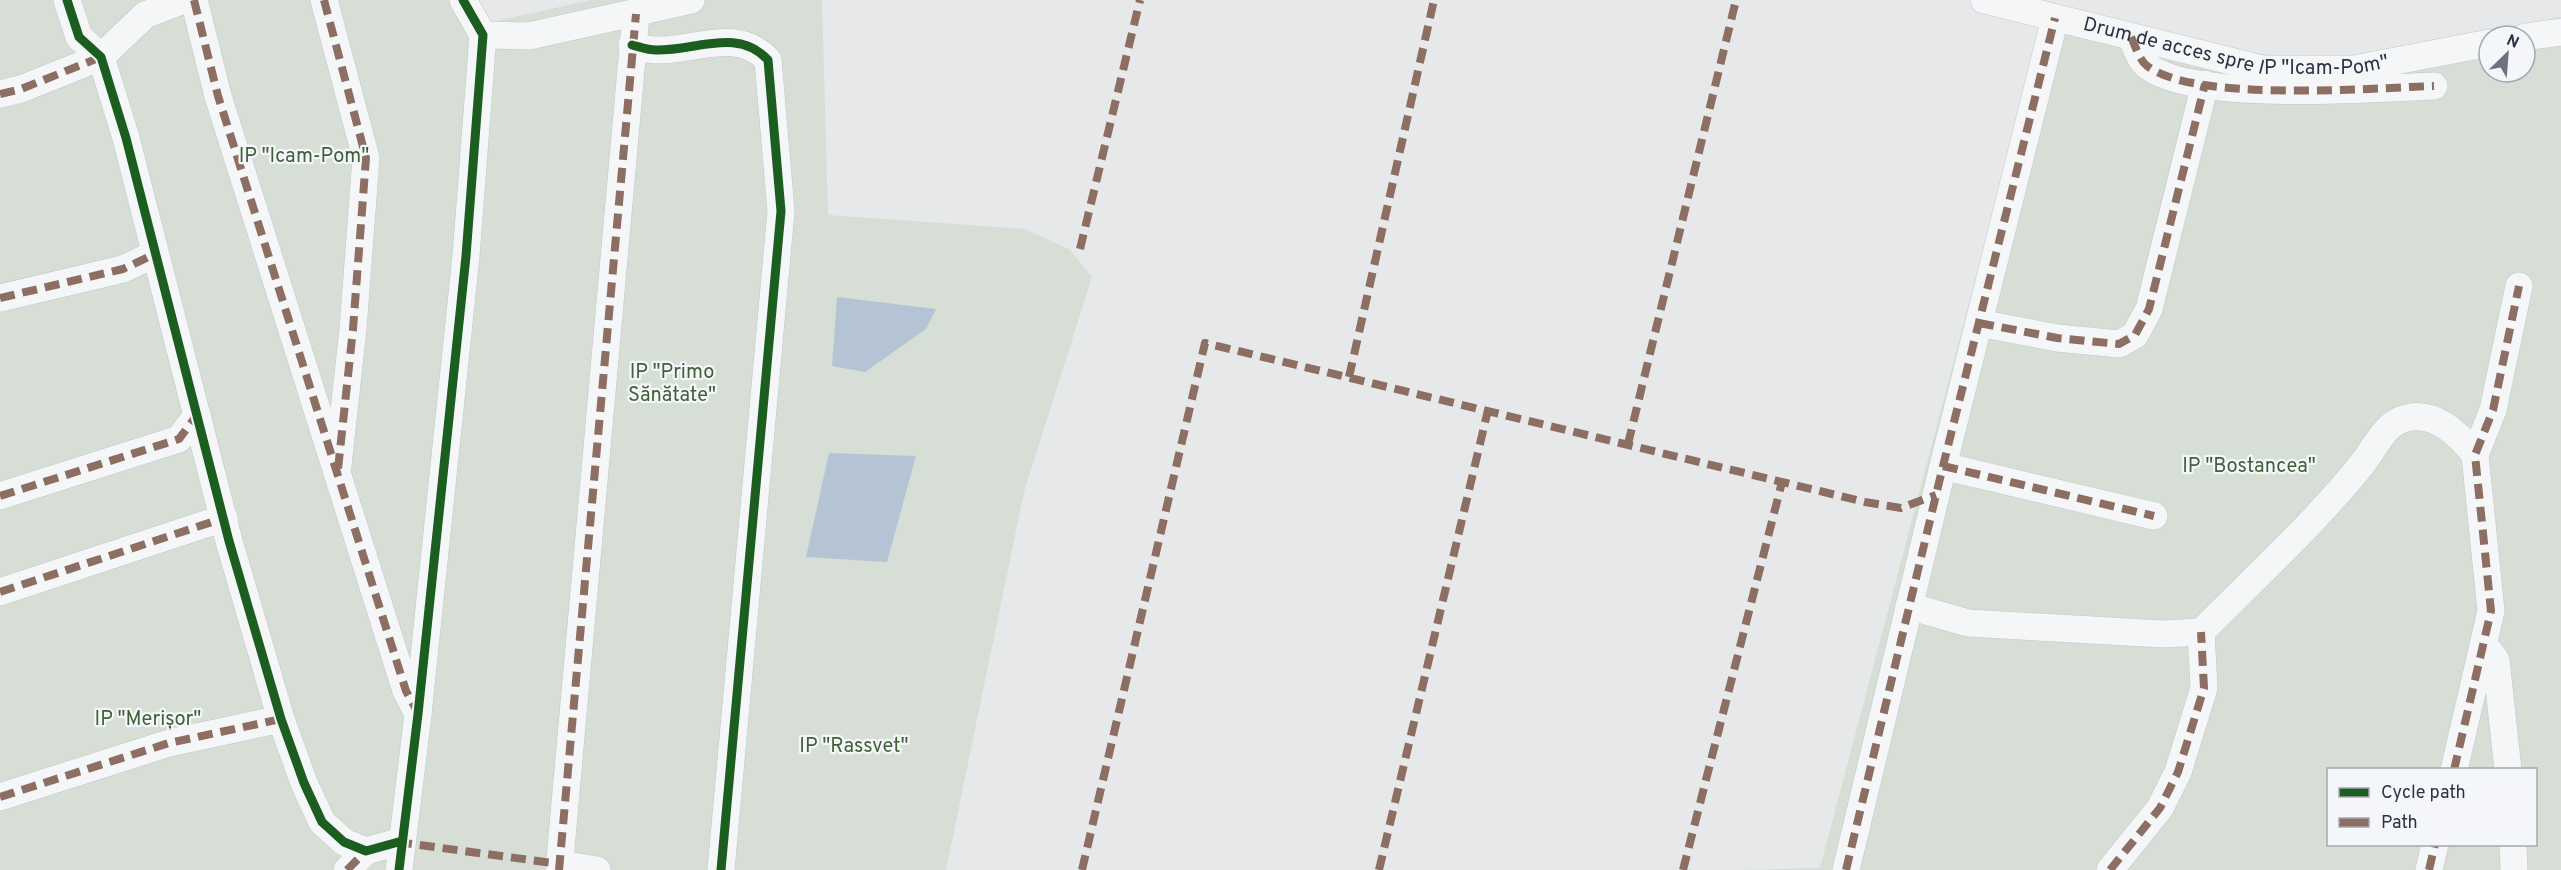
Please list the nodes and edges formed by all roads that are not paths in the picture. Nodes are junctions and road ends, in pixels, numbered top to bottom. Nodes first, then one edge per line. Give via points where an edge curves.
1 (67, 0) edge
2 (184, 0) edge
3 (194, 0) edge
4 (324, 0) edge
5 (464, 0) edge
6 (691, 0) edge
7 (1984, 0) edge
8 (636, 14) junction
9 (2055, 18) junction
10 (2561, 32) edge
11 (483, 35) junction
12 (2537, 36) edge
13 (2131, 37) junction
14 (632, 45) junction
15 (2477, 45) edge
16 (100, 57) junction
17 (2205, 84) junction
18 (2434, 86) dead end
19 (0, 94) edge
20 (155, 254) junction
21 (2519, 286) dead end
22 (0, 298) edge
23 (1978, 323) junction
24 (197, 415) junction
25 (2475, 455) junction
26 (1943, 466) junction
27 (337, 475) junction
28 (0, 496) edge
29 (2154, 516) dead end
30 (224, 518) junction
31 (0, 592) edge
32 (1909, 606) junction
33 (2201, 632) junction
34 (2484, 644) junction
35 (418, 714) junction
36 (281, 719) junction
37 (2454, 768) edge
38 (2508, 768) edge
39 (0, 797) edge
40 (402, 841) junction
41 (2435, 846) edge
42 (2513, 846) edge
43 (357, 860) edge
44 (559, 867) edge
45 (399, 870) edge
46 (597, 870) edge
47 (722, 870) edge
48 (1846, 870) edge
49 (2110, 870) edge
50 (2429, 870) edge
51 (2514, 870) edge

1 - 16 street via 79,37
2 - 16 street via 145,15
3 - 27 street via 218,96
4 - 27 street via 366,158
5 - 11 street
6 - 8 street
7 - 9 street, Drum de acces spre IP "Icam-Pom"
8 - 11 street via 529,36
8 - 14 street
9 - 13 street, Drum de acces spre IP "Icam-Pom"
9 - 23 street
10 - 12 street
11 - 35 street via 466,256
13 - 15 street, Drum de acces spre IP "Icam-Pom" via 2263,69 2354,69
13 - 17 street via 2144,63 2160,74
14 - 44 street
14 - 47 street via 654,51 743,42 757,48 768,60 780,211
16 - 19 street
16 - 20 street via 126,138
17 - 18 street via 2257,91
17 - 23 street via 2149,309 2135,335 2119,344 2057,338
20 - 22 street via 123,269
20 - 24 street
21 - 25 street via 2493,410
23 - 26 street
24 - 28 street via 179,439
24 - 30 street
25 - 33 street via 2459,434 2432,419 2400,419 2363,464
25 - 34 street via 2491,611
26 - 29 street
26 - 32 street
27 - 35 street via 406,691
30 - 31 street
30 - 36 street
32 - 33 street via 1968,623 2162,634
32 - 48 street
33 - 49 street via 2204,688 2178,772 2160,808
34 - 37 street
34 - 38 street via 2496,660
35 - 40 street
36 - 39 street via 169,743
36 - 43 street via 322,822
40 - 43 street
40 - 45 street
41 - 50 street
42 - 51 street
44 - 46 street

